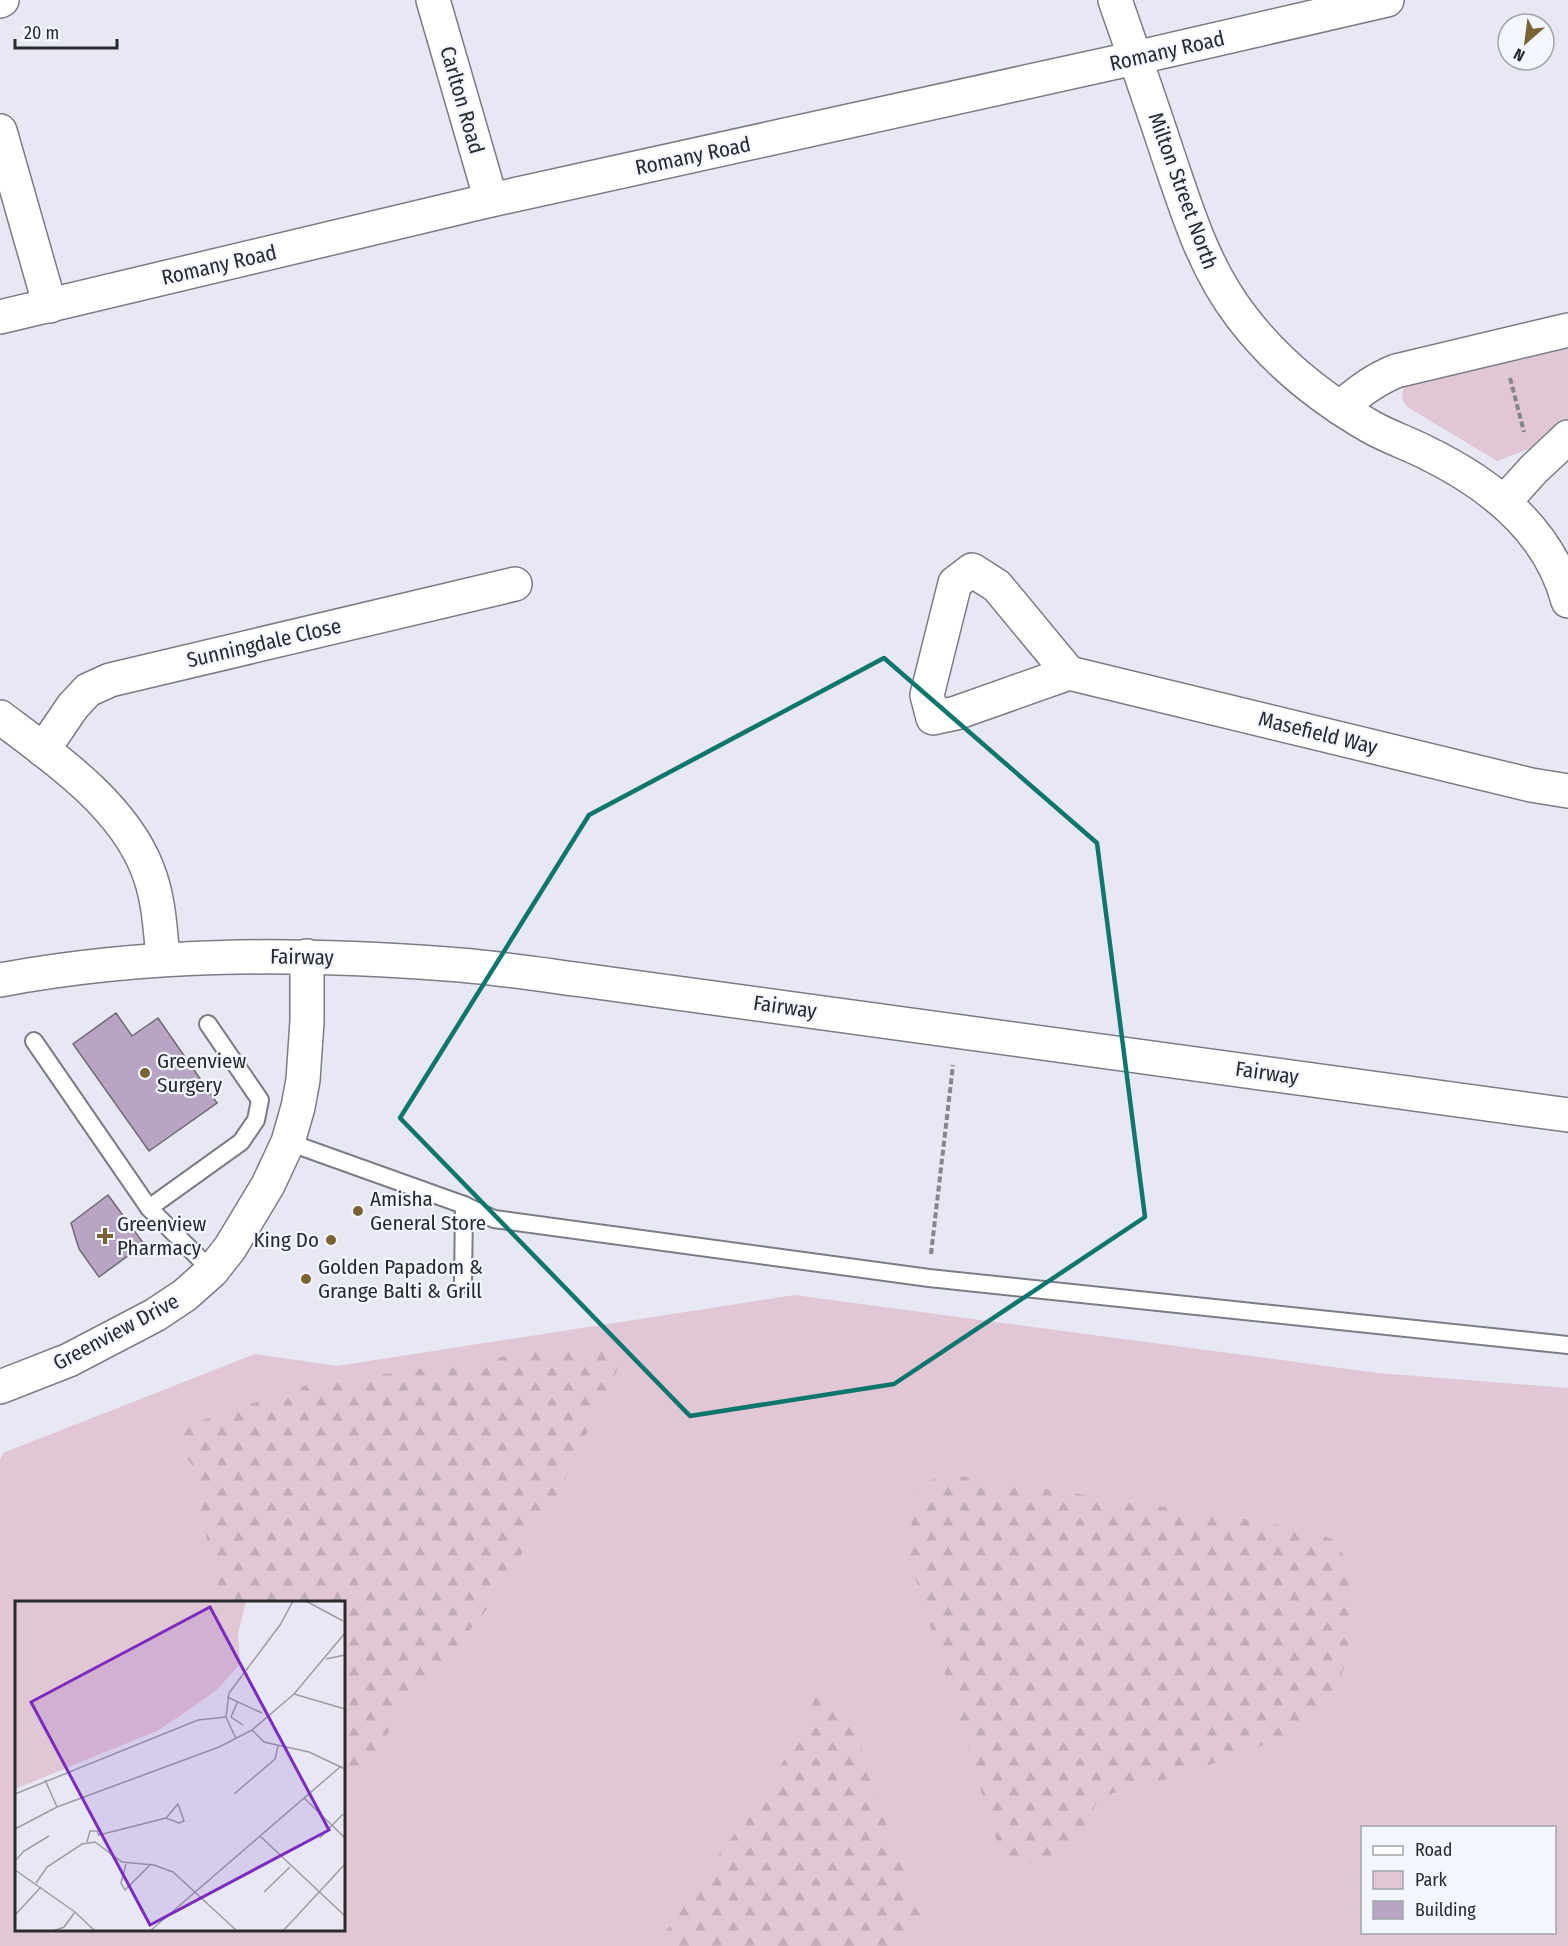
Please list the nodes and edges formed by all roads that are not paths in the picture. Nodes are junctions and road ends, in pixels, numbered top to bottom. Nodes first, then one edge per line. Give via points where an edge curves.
1 (432, 0) edge
2 (1115, 0) edge
3 (1387, 0) edge
4 (1135, 58) junction
5 (0, 131) edge
6 (491, 200) junction
7 (50, 306) junction
8 (0, 317) edge
9 (1568, 330) edge
10 (1340, 408) junction
11 (1568, 436) edge
12 (1505, 501) junction
13 (515, 584) dead end
14 (1568, 601) edge
15 (1069, 673) junction
16 (0, 717) edge
17 (43, 750) junction
18 (1568, 791) edge
19 (307, 956) junction
20 (163, 958) junction
21 (0, 980) edge
22 (208, 1024) dead end
23 (34, 1041) dead end
24 (1568, 1115) edge
25 (288, 1142) junction
26 (464, 1205) junction
27 (149, 1208) junction
28 (212, 1270) junction
29 (463, 1284) dead end
30 (1568, 1345) edge
31 (0, 1387) edge

1 - 6 street, Carlton Road
2 - 4 street, Milton Street North
3 - 4 street, Romany Road
4 - 6 street, Romany Road
4 - 10 street, Milton Street North via 1195,236 1215,278 1269,348
5 - 7 street
6 - 7 street, Romany Road
7 - 8 street, Romany Road
9 - 10 street via 1396,371 1378,378
10 - 12 street, Milton Street North via 1451,465
11 - 12 street
12 - 14 street, Milton Street North via 1549,554
13 - 17 street, Sunningdale Close via 110,680 88,690
15 - 15 street via 956,714 933,718 927,695 955,583 972,570 997,586
15 - 18 street, Masefield Way
16 - 17 street
17 - 20 street via 97,796 126,830 147,867 158,905
19 - 20 street, Fairway
19 - 24 street, Fairway via 471,967 582,980
19 - 25 street, Greenview Drive via 303,1080
20 - 21 street, Fairway via 58,969
22 - 27 lane via 260,1100 256,1120 241,1142
23 - 27 lane
25 - 26 lane
25 - 28 street, Greenview Drive via 248,1221
26 - 29 lane
26 - 30 lane via 494,1219 929,1278
27 - 28 lane
28 - 31 street, Greenview Drive via 155,1315 69,1360

